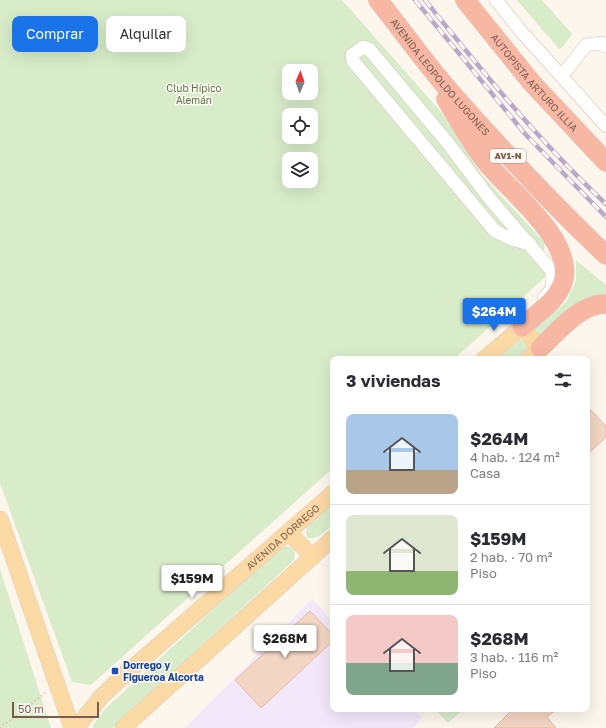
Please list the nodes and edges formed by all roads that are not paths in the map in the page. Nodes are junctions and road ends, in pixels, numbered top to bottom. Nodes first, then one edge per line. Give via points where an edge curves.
1 (378, 0) edge
2 (465, 0) edge
3 (502, 3) edge
4 (606, 46) edge
5 (417, 49) junction
6 (562, 76) junction
7 (606, 126) edge
8 (606, 162) edge
9 (530, 244) junction
10 (606, 255) edge
11 (606, 304) edge
12 (522, 327) junction
13 (534, 353) edge
14 (479, 356) edge
15 (488, 356) edge
16 (330, 497) edge
17 (0, 519) edge
18 (289, 533) junction
19 (330, 541) edge
20 (312, 557) junction
21 (72, 728) edge
22 (76, 728) edge
23 (124, 728) edge

1 - 5 highway, AVENIDA LEOPOLDO LUGONES / AV1-N
2 - 8 highway, AUTOPISTA ARTURO ILLIA via 532,83
3 - 6 lane via 519,29
4 - 6 lane via 602,43 586,46
5 - 10 highway, AVENIDA LEOPOLDO LUGONES / AV1-N via 446,87 527,177
5 - 12 highway via 472,142 495,173 544,226 561,254 564,266 559,293
6 - 7 lane
9 - 9 lane via 490,199 447,142 369,49 363,47 352,55 353,61 362,73 494,230 511,239
9 - 14 lane via 552,271 552,289 537,306
11 - 13 highway via 590,307 576,316
12 - 13 main road
12 - 15 main road
16 - 18 main road, AVENIDA DORREGO
17 - 21 main road
18 - 20 main road
18 - 22 main road, AVENIDA DORREGO via 121,678 101,697
19 - 20 main road
20 - 23 main road

